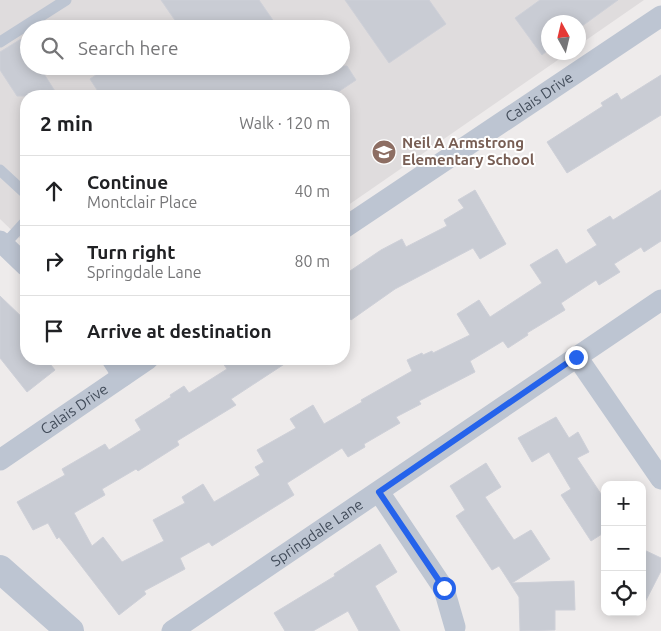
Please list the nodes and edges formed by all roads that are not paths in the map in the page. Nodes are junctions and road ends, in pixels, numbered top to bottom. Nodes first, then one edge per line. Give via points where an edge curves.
1 (66, 0) edge
2 (661, 16) edge
3 (35, 20) edge
4 (20, 29) edge
5 (0, 42) edge
6 (0, 170) edge
7 (20, 188) edge
8 (350, 224) edge
9 (20, 226) edge
10 (2, 243) edge
11 (20, 260) edge
12 (661, 300) edge
13 (576, 357) junction
14 (117, 367) edge
15 (0, 460) edge
16 (661, 479) edge
17 (379, 492) junction
18 (0, 569) edge
19 (455, 627) dead end
20 (70, 631) edge
21 (172, 631) edge

1 - 3 lane
2 - 8 street, Calais Drive
4 - 5 lane
6 - 7 lane
9 - 10 lane
10 - 11 street
12 - 13 street, Springdale Lane
13 - 16 street
13 - 17 street, Springdale Lane
14 - 15 street, Calais Drive
17 - 19 street via 444,588
17 - 21 street, Springdale Lane
18 - 20 street

